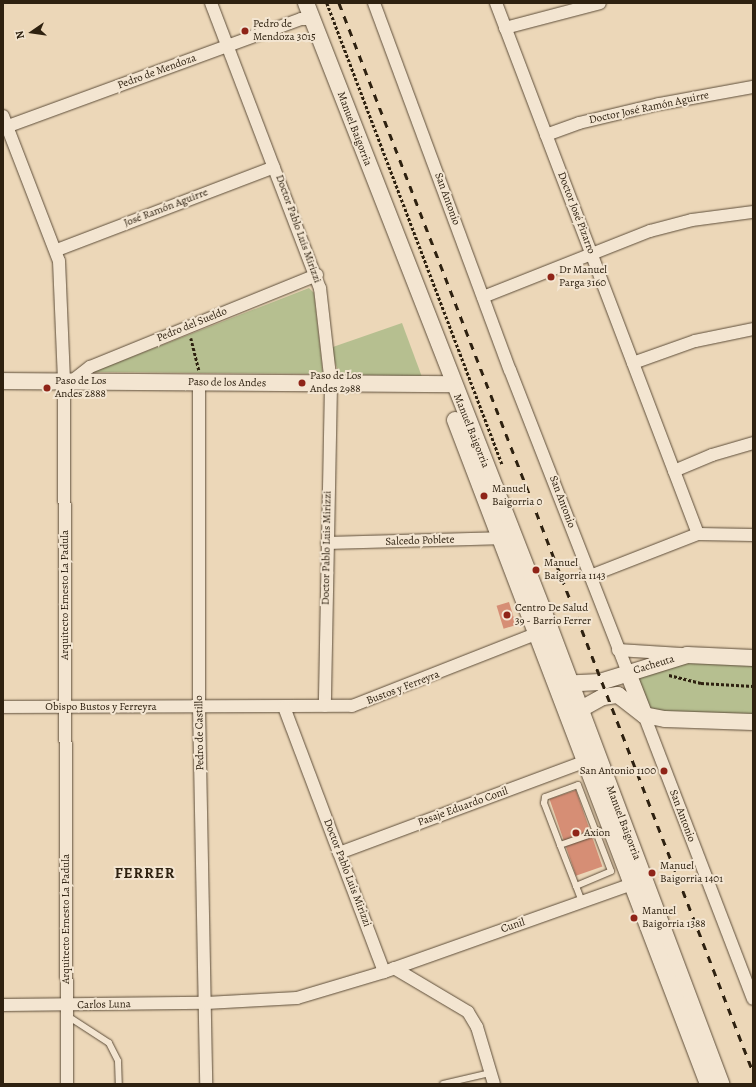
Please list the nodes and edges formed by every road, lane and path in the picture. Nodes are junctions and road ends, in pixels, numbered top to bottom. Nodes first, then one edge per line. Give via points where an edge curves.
1 (211, 3) edge
2 (294, 3) edge
3 (306, 3) edge
4 (327, 3) edge
5 (374, 3) edge
6 (496, 3) edge
7 (600, 3) edge
8 (306, 19) junction
9 (505, 28) junction
10 (228, 46) junction
11 (753, 87) edge
12 (4, 124) edge
13 (546, 135) junction
14 (274, 167) junction
15 (753, 212) edge
16 (57, 250) junction
17 (591, 253) junction
18 (317, 275) junction
19 (483, 297) junction
20 (753, 329) edge
21 (189, 333) dead end
22 (634, 364) junction
23 (200, 378) junction
24 (3, 381) edge
25 (68, 381) junction
26 (331, 384) junction
27 (446, 384) junction
28 (753, 443) edge
29 (504, 467) dead end
30 (674, 471) junction
31 (698, 534) junction
32 (753, 535) edge
33 (507, 538) junction
34 (327, 543) junction
35 (590, 576) junction
36 (544, 631) junction
37 (618, 650) junction
38 (688, 655) junction
39 (753, 658) edge
40 (628, 673) junction
41 (666, 674) dead end
42 (564, 684) junction
43 (753, 686) edge
44 (325, 706) junction
45 (3, 707) edge
46 (65, 707) junction
47 (199, 707) junction
48 (284, 707) junction
49 (575, 714) junction
50 (644, 714) junction
51 (753, 722) edge
52 (586, 761) junction
53 (603, 807) junction
54 (610, 827) junction
55 (560, 844) junction
56 (618, 849) junction
57 (339, 853) junction
58 (632, 884) junction
59 (576, 886) junction
60 (582, 902) junction
61 (389, 970) junction
62 (753, 999) edge
63 (206, 1003) junction
64 (3, 1005) edge
65 (66, 1010) junction
66 (492, 1078) edge
67 (67, 1084) edge
68 (120, 1084) edge
69 (206, 1084) edge
70 (443, 1084) edge
71 (708, 1084) edge
72 (721, 1084) edge

1 - 10 street, Doctor Pablo Luis Mirizzi
2 - 8 main road, Manuel Baigorria
3 - 8 main road, Manuel Baigorria
4 - 29 path
5 - 19 street, San Antonio
6 - 9 street, Doctor José Pizarro
7 - 9 street
8 - 10 street, Pedro de Mendoza
8 - 27 main road, Manuel Baigorria
9 - 13 street, Doctor José Pizarro
10 - 12 street, Pedro de Mendoza
10 - 14 street, Doctor Pablo Luis Mirizzi
11 - 13 street, Doctor José Ramón Aguirre via 659,104 579,123
12 - 16 street, Arquitecto Ernesto La Padula
13 - 17 street, Doctor José Pizarro
14 - 16 street, José Ramón Aguirre
14 - 18 street, Doctor Pablo Luis Mirizzi
15 - 17 street via 673,224
16 - 25 street, Arquitecto Ernesto La Padula
17 - 19 street
17 - 22 street, Doctor José Pizarro
18 - 25 street, Pedro del Sueldo via 90,367
18 - 26 street, Doctor Pablo Luis Mirizzi
19 - 35 street, San Antonio
20 - 22 street via 695,341
21 - 23 path
22 - 30 street, Doctor José Pizarro
23 - 25 main road, Paso de los Andes
23 - 26 main road, Paso de los Andes
23 - 47 street, Pedro de Castillo
24 - 25 main road, Paso de los Andes
25 - 46 street, Arquitecto Ernesto La Padula
26 - 27 main road, Paso de los Andes
26 - 34 street, Doctor Pablo Luis Mirizzi
27 - 33 main road, Manuel Baigorria
28 - 30 street via 712,455
30 - 31 street, Doctor José Pizarro
31 - 32 street
31 - 35 street
33 - 34 street, Salcedo Poblete
33 - 36 main road, Manuel Baigorria
34 - 44 street, Doctor Pablo Luis Mirizzi
35 - 37 street, San Antonio
36 - 42 main road, Manuel Baigorria
36 - 44 street, Bustos y Ferreyra via 372,701
37 - 38 street
37 - 40 street, San Antonio
38 - 39 main road, Cacheuta
38 - 40 main road, Cacheuta
40 - 42 main road, Cacheuta via 600,682
40 - 50 main road, San Antonio
41 - 43 path via 701,683
42 - 49 main road, Manuel Baigorria
44 - 48 street, Bustos y Ferreyra
45 - 46 street, Obispo Bustos y Ferreyra
46 - 47 street, Obispo Bustos y Ferreyra
46 - 65 street, Arquitecto Ernesto La Padula
47 - 48 street, Bustos y Ferreyra
47 - 63 street, Pedro de Castillo
48 - 57 street, Doctor Pablo Luis Mirizzi
49 - 50 main road via 603,697 618,695
49 - 52 main road, Manuel Baigorria
49 - 53 main road, Manuel Baigorria
50 - 51 main road via 673,720
50 - 62 street, San Antonio
52 - 53 main road, Manuel Baigorria
52 - 57 street, Pasaje Eduardo Conil
53 - 54 main road, Manuel Baigorria
53 - 54 lane
53 - 55 lane via 581,786 545,797
54 - 55 lane
54 - 56 main road, Manuel Baigorria
54 - 56 lane
55 - 59 lane
56 - 58 main road, Manuel Baigorria
56 - 59 lane via 611,871
56 - 72 main road, Manuel Baigorria
57 - 61 street, Doctor Pablo Luis Mirizzi
58 - 60 street, Cunil
58 - 71 main road, Manuel Baigorria
59 - 60 lane
60 - 61 street, Cunil
61 - 63 street, Cunil via 296,998
61 - 66 street via 468,1012 477,1027
63 - 65 street, Carlos Luna
63 - 69 street, Pedro de Castillo
64 - 65 street, Carlos Luna
65 - 67 street, Arquitecto Ernesto La Padula
65 - 68 lane via 112,1047 118,1061
66 - 70 lane

